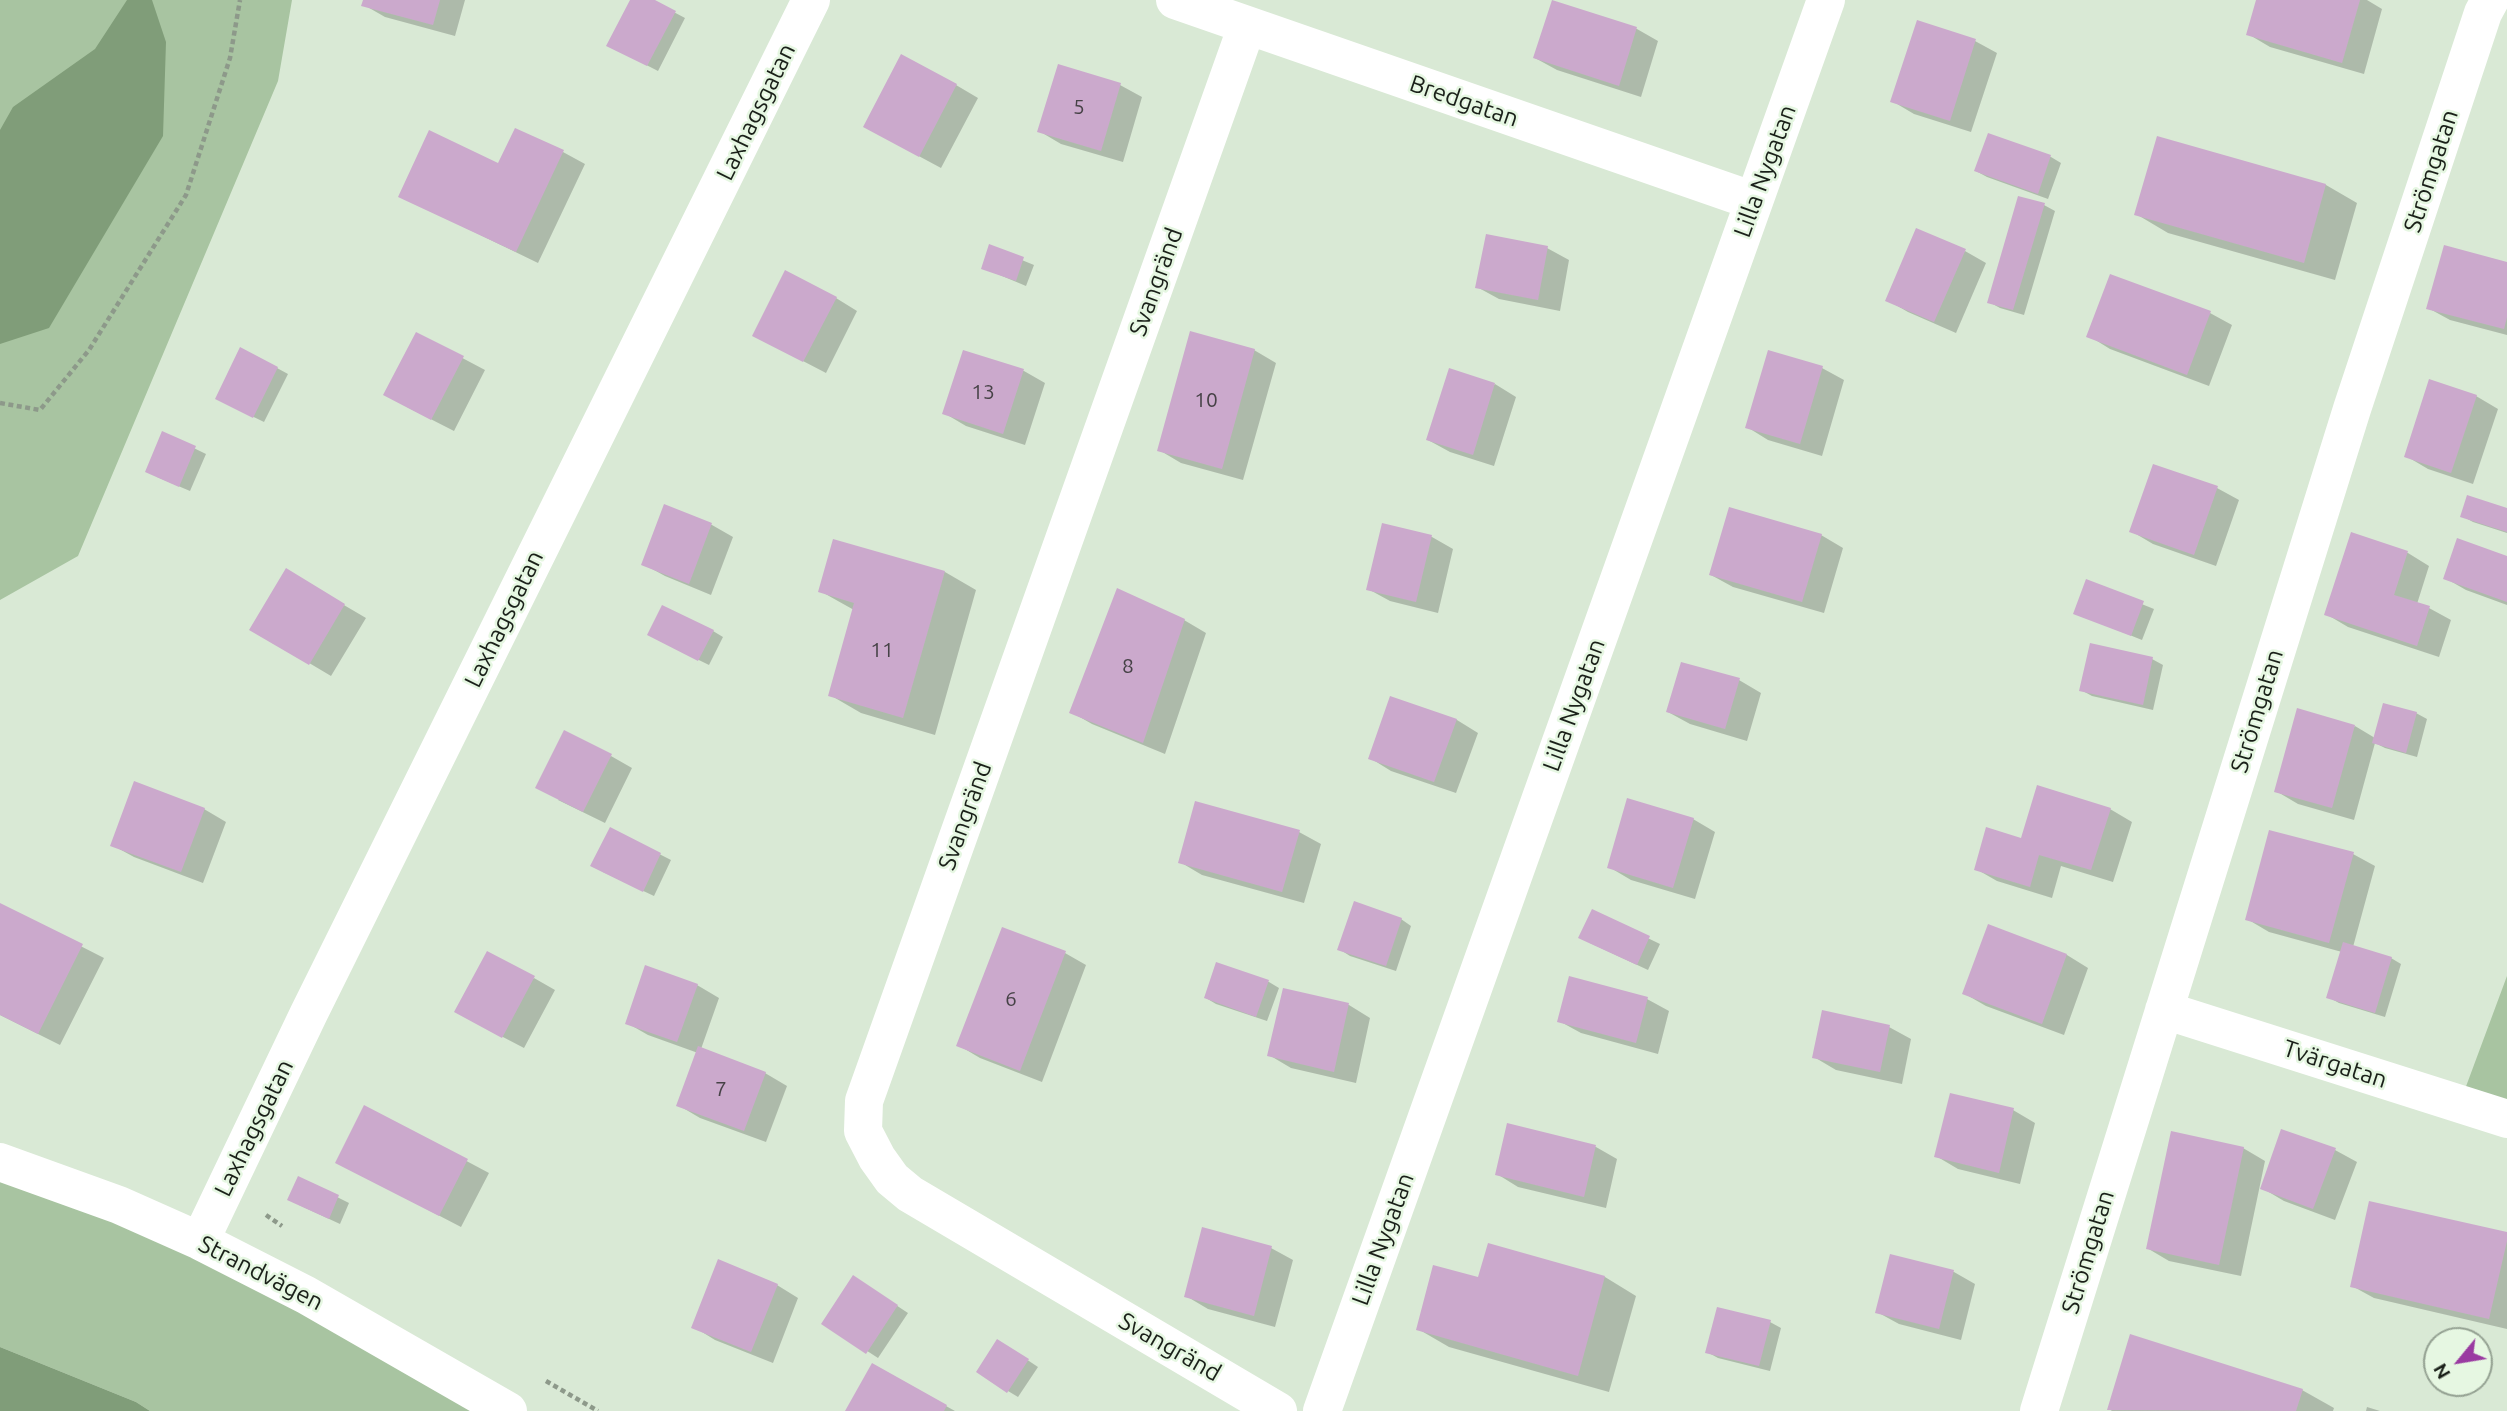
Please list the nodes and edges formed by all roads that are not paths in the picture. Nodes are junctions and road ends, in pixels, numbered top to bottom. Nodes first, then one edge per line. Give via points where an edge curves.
1 (811, 0) edge
2 (1175, 0) edge
3 (1826, 0) edge
4 (2493, 11) edge
5 (1247, 26) junction
6 (1754, 201) junction
7 (2164, 1010) junction
8 (2507, 1119) edge
9 (0, 1162) edge
10 (200, 1241) junction
11 (509, 1411) edge
12 (1278, 1411) edge
13 (1322, 1411) edge
14 (2039, 1411) edge

1 - 10 street, Laxhagsgatan
2 - 5 street, Bredgatan
3 - 6 street, Lilla Nygatan
4 - 7 street, Strömgatan via 2352,409
5 - 6 street, Bredgatan
5 - 12 street, Svangränd via 863,1101 863,1131 892,1179 910,1194
6 - 13 street, Lilla Nygatan
7 - 8 street, Tvärgatan
7 - 14 street, Strömgatan
9 - 10 street, Strandvägen via 119,1205
10 - 11 street, Strandvägen via 306,1295

